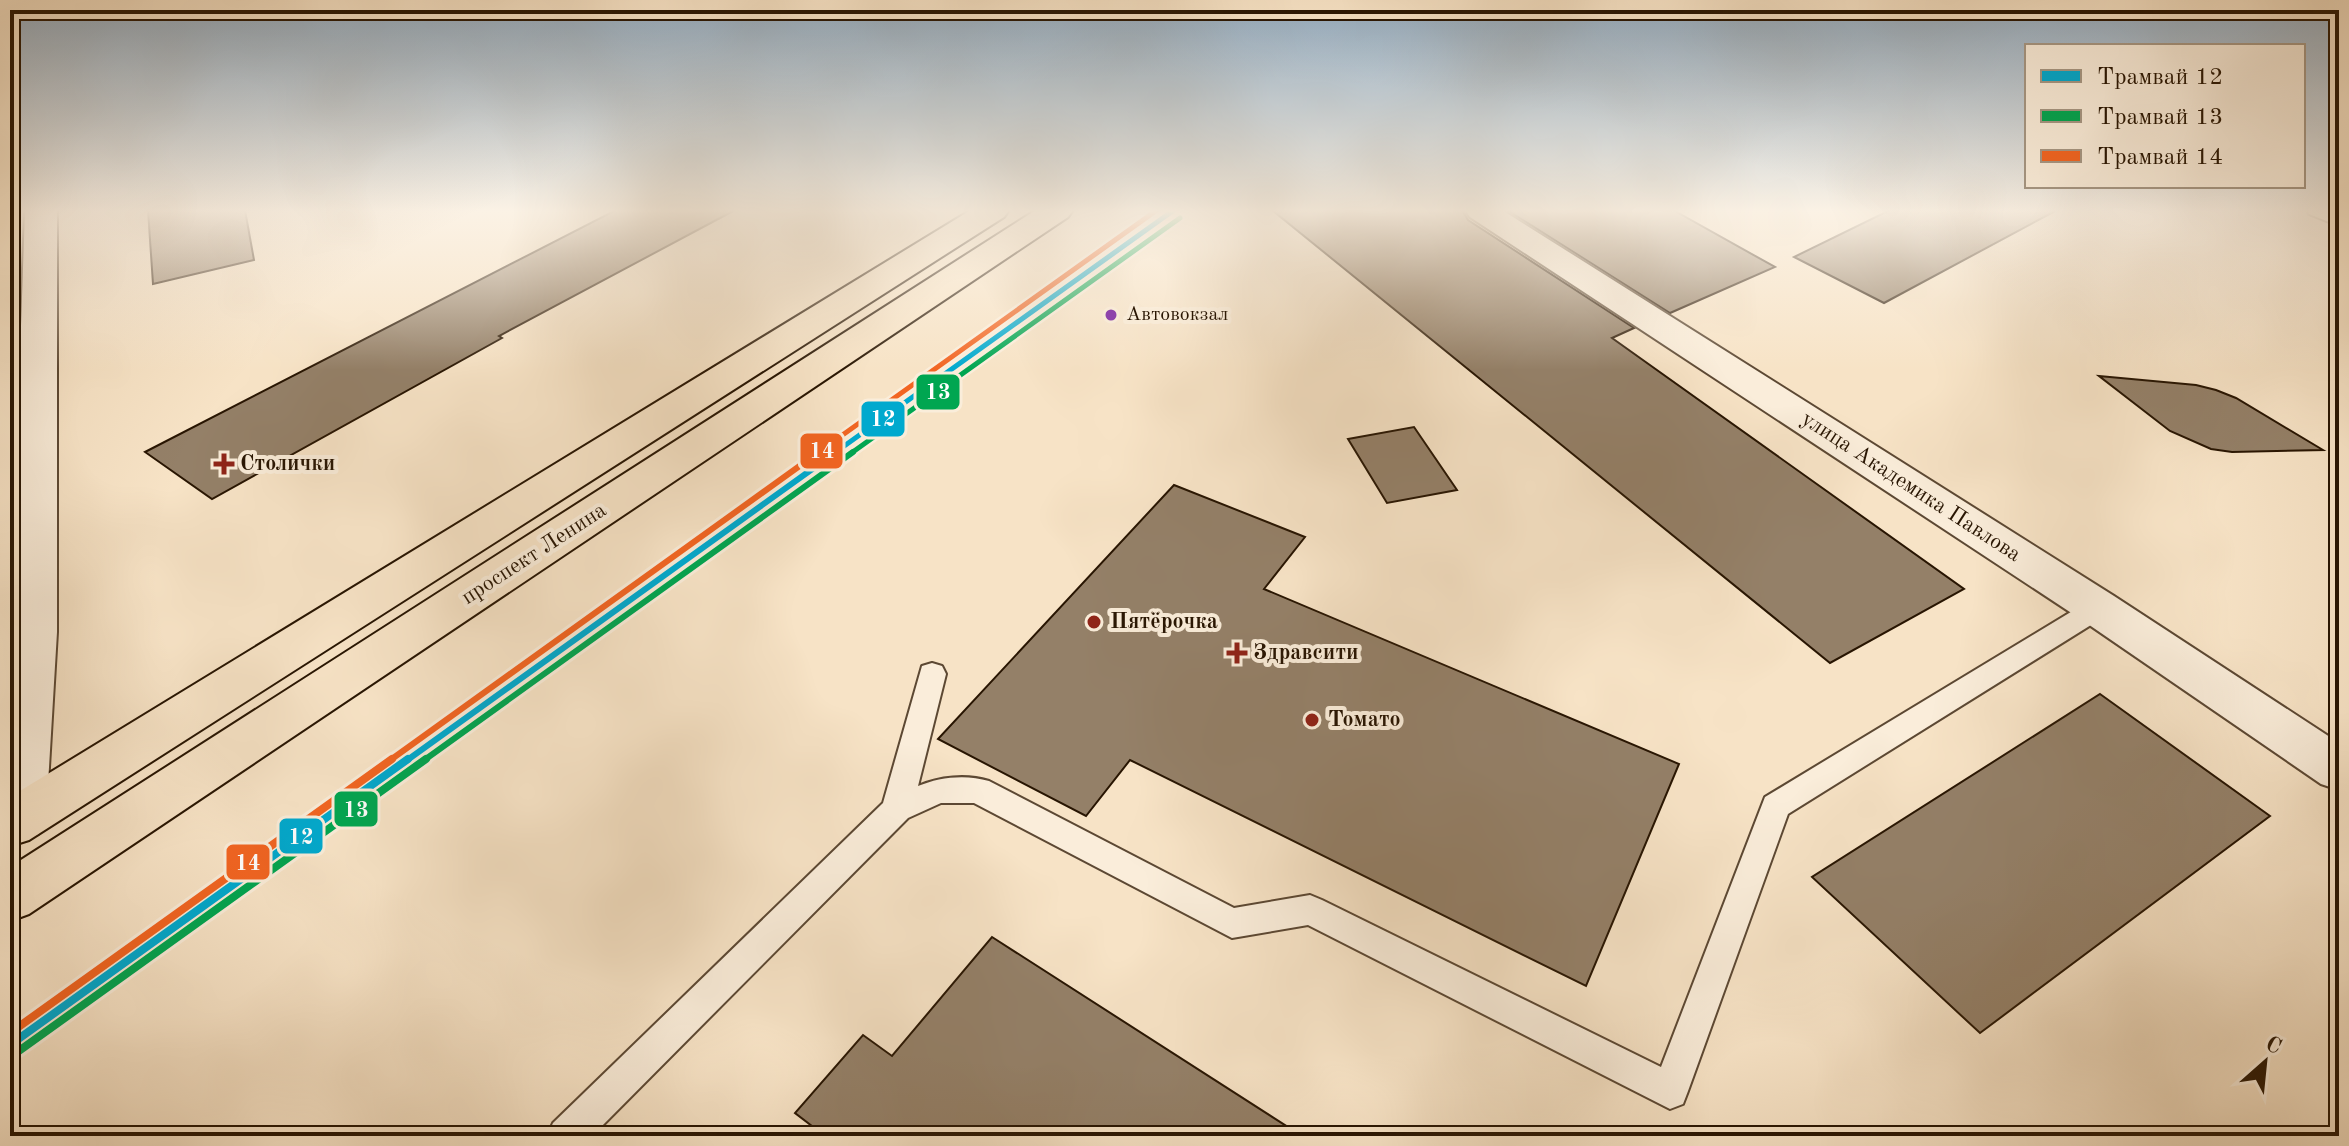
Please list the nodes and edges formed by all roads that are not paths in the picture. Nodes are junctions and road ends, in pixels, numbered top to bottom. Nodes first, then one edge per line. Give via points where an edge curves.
1 (40, 263) edge
2 (907, 263) edge
3 (975, 263) edge
4 (1564, 263) edge
5 (2098, 608) junction
6 (932, 674) dead end
7 (2339, 769) edge
8 (897, 809) junction
9 (15, 821) edge
10 (10, 897) edge
11 (566, 1136) edge

1 - 9 street via 34,632
2 - 9 main road
3 - 10 main road, проспект Ленина
4 - 5 street, улица Академика Павлова
5 - 7 street, улица Академика Павлова
5 - 8 lane via 1776,806 1670,1091 1310,910 1232,923 978,790 938,791
6 - 8 lane
8 - 11 lane

